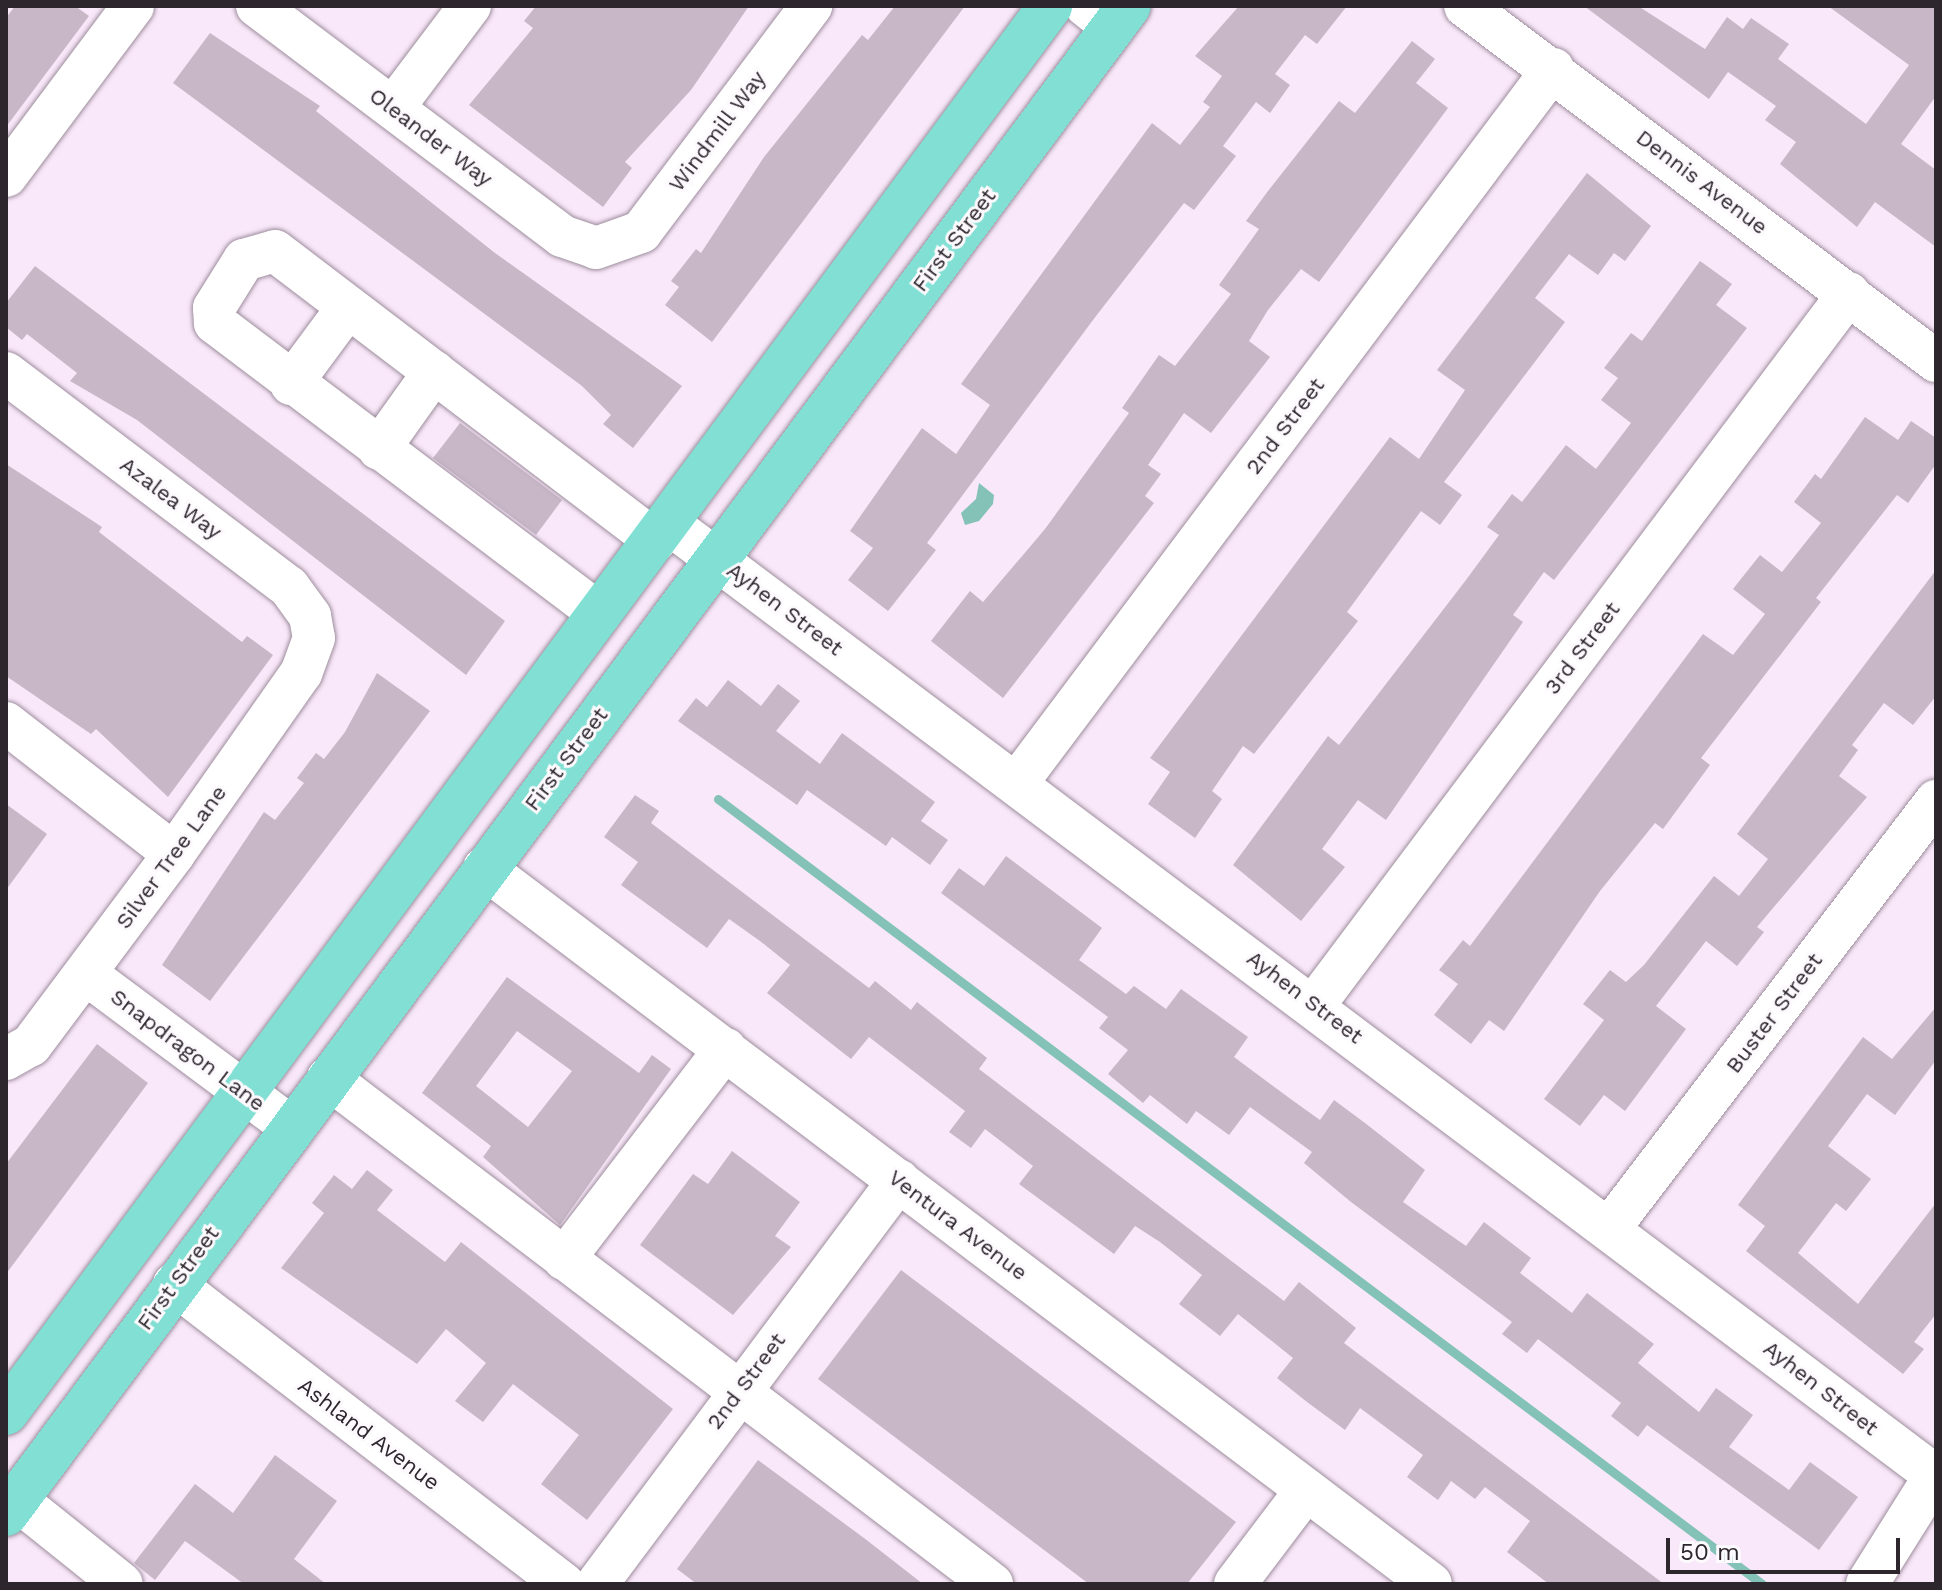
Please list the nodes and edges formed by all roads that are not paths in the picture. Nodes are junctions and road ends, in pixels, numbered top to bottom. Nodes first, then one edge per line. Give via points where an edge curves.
1 (133, 6) edge
2 (257, 6) edge
3 (470, 6) edge
4 (811, 6) edge
5 (1050, 6) edge
6 (1465, 6) edge
7 (1109, 13) edge
8 (1553, 69) junction
9 (393, 108) junction
10 (6, 176) edge
11 (613, 246) joint
12 (1849, 293) junction
13 (348, 307) junction
14 (1936, 361) edge
15 (434, 372) junction
16 (6, 373) edge
17 (291, 384) junction
18 (379, 449) junction
19 (662, 532) junction
20 (716, 557) junction
21 (600, 614) junction
22 (314, 638) joint
23 (6, 723) edge
24 (1017, 783) junction
25 (1936, 801) edge
26 (174, 854) junction
27 (484, 868) junction
28 (86, 974) junction
29 (1315, 1004) junction
30 (725, 1049) junction
31 (6, 1059) edge
32 (328, 1078) junction
33 (243, 1091) junction
34 (290, 1126) junction
35 (899, 1180) junction
36 (1612, 1225) junction
37 (564, 1259) junction
38 (174, 1284) junction
39 (737, 1392) junction
40 (6, 1413) edge
41 (1936, 1475) edge
42 (1306, 1490) junction
43 (11, 1507) edge
44 (122, 1584) edge
45 (564, 1584) edge
46 (597, 1584) edge
47 (992, 1584) edge
48 (1235, 1584) edge
49 (1431, 1584) edge
50 (1867, 1584) edge

1 - 10 street
2 - 9 street, Oleander Way
3 - 9 street
4 - 11 street, Windmill Way via 641,232
5 - 19 main road
6 - 8 street, Dennis Avenue
7 - 20 main road, First Street
8 - 12 street, Dennis Avenue
8 - 24 street, 2nd Street
9 - 11 street, Oleander Way via 562,236
12 - 14 street, Dennis Avenue
12 - 29 street, 3rd Street
13 - 15 street, Ayhen Street
13 - 17 street
13 - 17 street, Ayhen Street via 275,251 244,260 214,308 215,323
15 - 18 street
15 - 19 street, Ayhen Street
16 - 22 street, Azalea Way via 289,587 310,616
17 - 18 street
18 - 21 street
19 - 20 street, Ayhen Street
19 - 21 main road
20 - 24 street, Ayhen Street
20 - 27 main road, First Street
21 - 33 main road
22 - 26 street, Silver Tree Lane via 301,673
23 - 26 street
24 - 29 street, Ayhen Street
25 - 36 street, Buster Street
26 - 28 street, Silver Tree Lane
27 - 30 street, Ventura Avenue
27 - 32 main road, First Street
28 - 31 street, Silver Tree Lane via 31,1045
28 - 33 street, Snapdragon Lane
29 - 36 street, Ayhen Street
30 - 35 street, Ventura Avenue
30 - 37 street
32 - 34 main road, First Street
32 - 37 street
33 - 34 street, Snapdragon Lane
33 - 40 main road
34 - 38 main road, First Street
35 - 39 street, 2nd Street
35 - 42 street, Ventura Avenue
36 - 41 street, Ayhen Street
37 - 39 street
38 - 43 main road, First Street
38 - 45 street, Ashland Avenue
39 - 46 street, 2nd Street
39 - 47 street
41 - 50 street
42 - 48 street
42 - 49 street, Ventura Avenue
43 - 44 street

